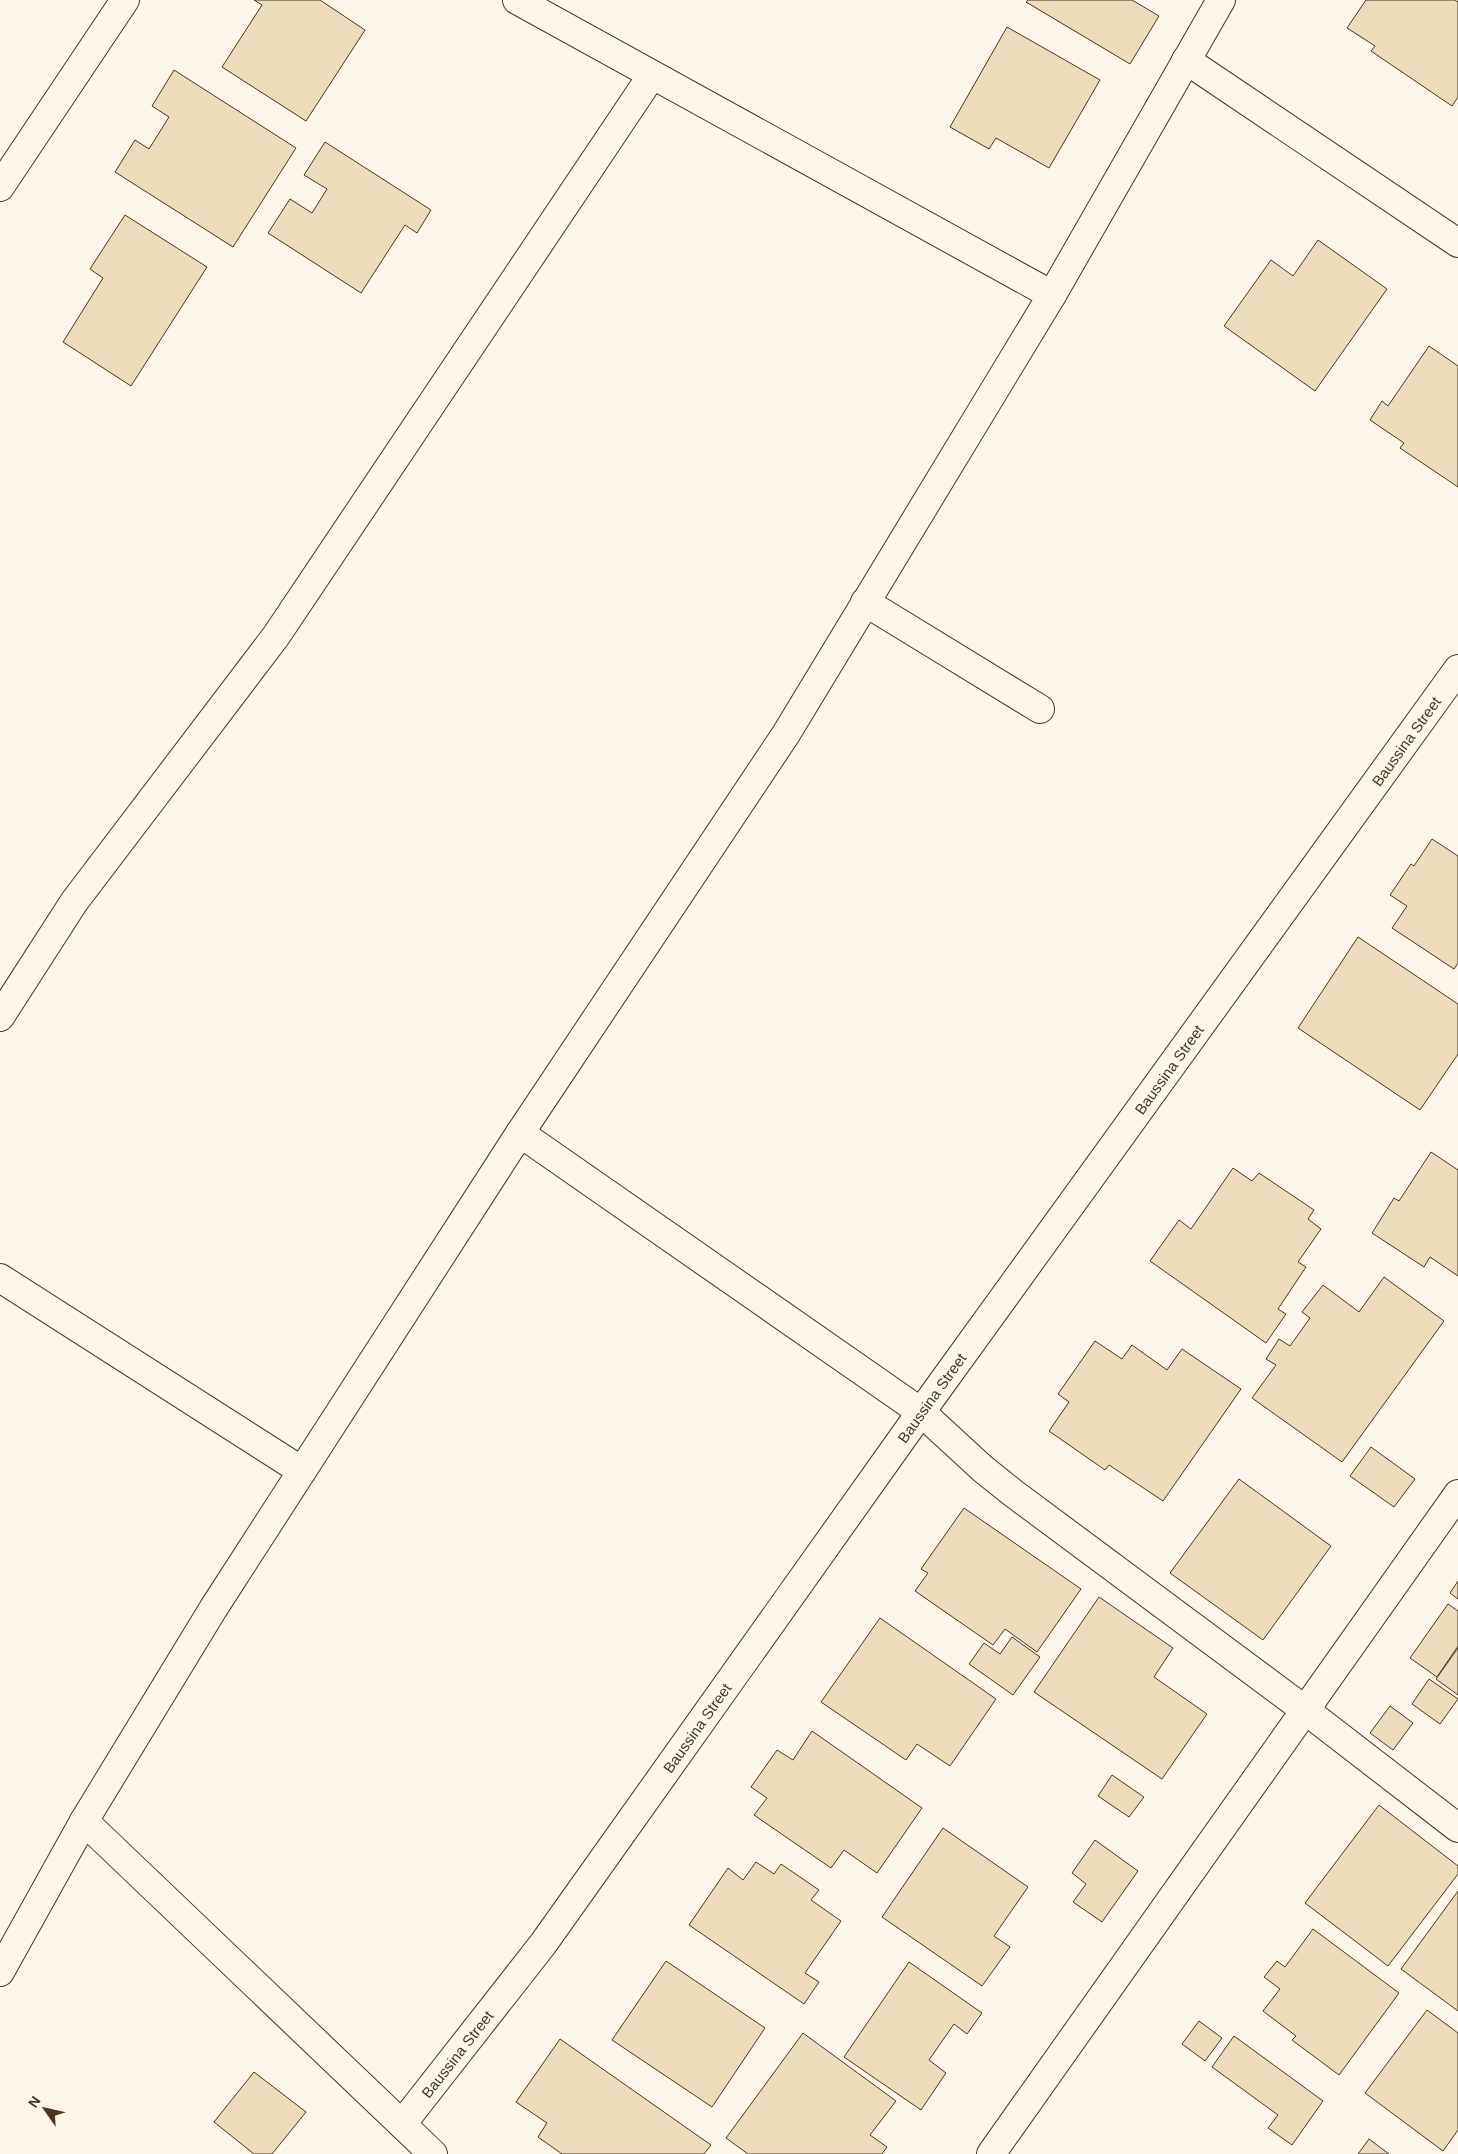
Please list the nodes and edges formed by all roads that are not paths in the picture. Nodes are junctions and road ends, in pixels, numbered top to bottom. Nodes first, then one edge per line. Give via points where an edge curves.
1 (125, 0) edge
2 (517, 0) edge
3 (1221, 0) edge
4 (1186, 60) junction
5 (652, 75) junction
6 (0, 186) edge
7 (1458, 243) edge
8 (1052, 295) junction
9 (866, 602) junction
10 (1458, 669) edge
11 (1040, 709) dead end
12 (0, 1017) edge
13 (520, 1132) junction
14 (0, 1278) edge
15 (921, 1412) junction
16 (302, 1471) junction
17 (1458, 1494) edge
18 (1305, 1710) junction
19 (84, 1822) junction
20 (1458, 1828) edge
21 (0, 1972) edge
22 (402, 2124) junction
23 (433, 2154) edge
24 (991, 2154) edge

1 - 6 street
2 - 5 street
3 - 4 street
4 - 7 street
4 - 8 street
5 - 8 street
5 - 12 street via 276,636 74,902
8 - 9 street
9 - 11 street
9 - 13 street via 786,734
10 - 15 street, Baussina Street
13 - 15 street
13 - 16 street
14 - 16 street
15 - 18 street via 1013,1493
15 - 22 street, Baussina Street via 543,1944
16 - 19 street
17 - 18 street
18 - 20 street
18 - 24 street
19 - 21 street
19 - 22 street
22 - 23 street

